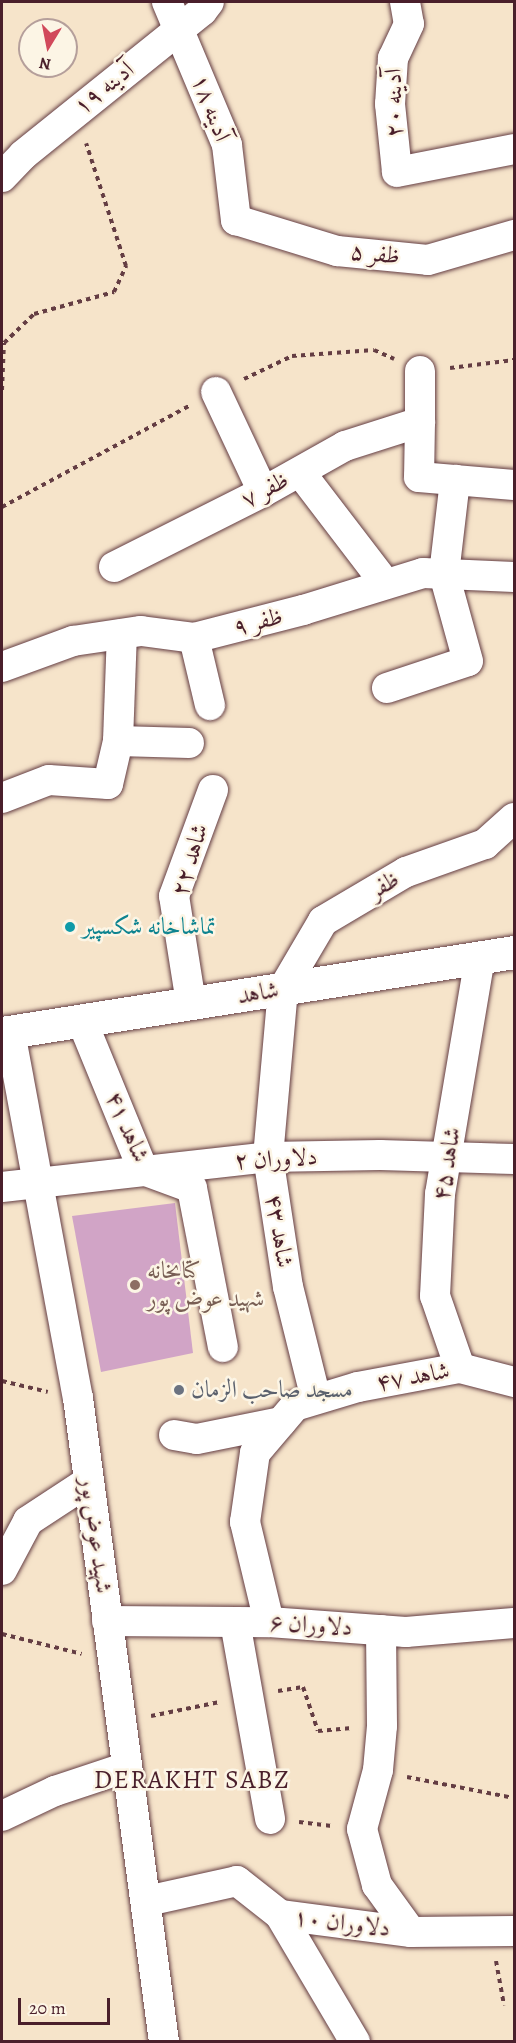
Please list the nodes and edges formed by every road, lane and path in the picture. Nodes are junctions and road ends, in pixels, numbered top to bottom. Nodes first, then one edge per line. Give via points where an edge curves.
1 (167, 2) edge
2 (209, 2) edge
3 (405, 2) edge
4 (180, 28) junction
5 (74, 112) junction
6 (514, 150) edge
7 (2, 177) edge
8 (236, 220) joint
9 (514, 235) edge
10 (420, 371) dead end
11 (2, 390) edge
12 (216, 392) dead end
13 (420, 422) junction
14 (300, 472) junction
15 (455, 480) junction
16 (514, 485) edge
17 (263, 492) junction
18 (114, 567) dead end
19 (444, 574) junction
20 (514, 577) edge
21 (385, 583) junction
22 (122, 634) junction
23 (194, 638) junction
24 (2, 667) edge
25 (387, 688) dead end
26 (210, 705) dead end
27 (118, 741) junction
28 (189, 743) dead end
29 (213, 790) dead end
30 (2, 798) edge
31 (514, 818) edge
32 (514, 952) edge
33 (480, 958) junction
34 (283, 989) junction
35 (191, 1003) junction
36 (82, 1021) junction
37 (6, 1033) edge
38 (268, 1157) junction
39 (447, 1157) junction
40 (514, 1159) edge
41 (143, 1170) junction
42 (40, 1183) junction
43 (2, 1187) edge
44 (223, 1347) dead end
45 (460, 1368) junction
46 (2, 1381) edge
47 (514, 1382) edge
48 (78, 1398) junction
49 (316, 1400) junction
50 (281, 1422) junction
51 (174, 1435) dead end
52 (89, 1481) junction
53 (2, 1570) edge
54 (107, 1621) junction
55 (235, 1622) junction
56 (269, 1622) junction
57 (514, 1623) edge
58 (381, 1630) junction
59 (2, 1634) edge
60 (112, 1660) junction
61 (127, 1767) junction
62 (378, 1770) junction
63 (514, 1798) edge
64 (2, 1816) edge
65 (270, 1819) dead end
66 (147, 1901) junction
67 (280, 1915) junction
68 (502, 1931) edge
69 (411, 1932) junction
70 (504, 2005) dead end
71 (164, 2042) edge
72 (355, 2042) edge

1 - 4 street, آدینه ۱۸
2 - 4 street, آدینه ۱۹
3 - 6 street, آدینه ۲۰ via 409,24 393,58 390,104 397,172
4 - 5 street, آدینه ۱۹
4 - 8 street, آدینه ۱۸ via 227,145
5 - 7 street, آدینه ۱۹
5 - 11 path via 105,192 126,266 114,292 34,314 4,343
8 - 9 street, ظفر ۵ via 337,250 428,260
10 - 13 street
12 - 17 street
13 - 14 street, ظفر ۷ via 345,446
13 - 15 street via 419,477
14 - 17 street, ظفر ۷
14 - 21 street
15 - 16 street
15 - 19 street
17 - 18 street, ظفر ۷
19 - 20 street, ظفر ۹
19 - 21 street, ظفر ۹ via 423,573
19 - 25 street via 468,661
21 - 23 street, ظفر ۹ via 303,610
22 - 23 street, ظفر ۹ via 141,631
22 - 24 street, ظفر ۹ via 73,641
22 - 27 street
23 - 26 street
27 - 28 street
27 - 30 street via 108,784 49,780
29 - 35 street, شاهد ۲۲ via 174,896
31 - 34 street, ظفر via 485,844 406,872 323,921
32 - 33 main road, شاهد
33 - 34 main road, شاهد
33 - 39 street, شاهد ۴۵
34 - 35 main road, شاهد
34 - 38 street, شاهد ۴۳
35 - 36 main road, شاهد
36 - 37 main road, شاهد
36 - 41 street, شاهد ۴۱
37 - 42 street, شهید عوض پور
38 - 39 street, دلاوران ۲
38 - 41 street, دلاوران ۲
38 - 49 street, شاهد ۴۳ via 288,1287
39 - 40 street, دلاوران ۲
39 - 45 street, شاهد ۴۵ via 435,1296
41 - 42 street, دلاوران ۲
41 - 44 street, شاهد ۴۱ via 192,1188
42 - 43 street, دلاوران ۲
42 - 48 street, شهید عوض پور
45 - 47 street, شاهد ۴۷
45 - 49 street, شاهد ۴۷ via 358,1387
46 - 48 path
48 - 52 street, شهید عوض پور
49 - 50 street, شاهد ۴۷ via 296,1406
50 - 51 street via 197,1439
50 - 56 street, شاهد ۴۷ via 255,1453 245,1522
52 - 53 street via 28,1521
52 - 54 street, شهید عوض پور
54 - 55 street, دلاوران ۶
54 - 60 street, شهید عوض پور
55 - 56 street, دلاوران ۶
55 - 65 street
56 - 58 street, دلاوران ۶
57 - 58 street, دلاوران ۶ via 406,1632
58 - 62 street via 384,1705
59 - 60 path via 47,1648
60 - 61 street, شهید عوض پور
61 - 64 street via 55,1791
61 - 66 street, شهید عوض پور
62 - 63 path
62 - 69 street via 362,1829 377,1886
66 - 67 street, دلاوران ۱۰ via 237,1881
66 - 71 street, شهید عوض پور
67 - 69 street, دلاوران ۱۰
67 - 72 street
68 - 69 street, دلاوران ۱۰
68 - 70 path

